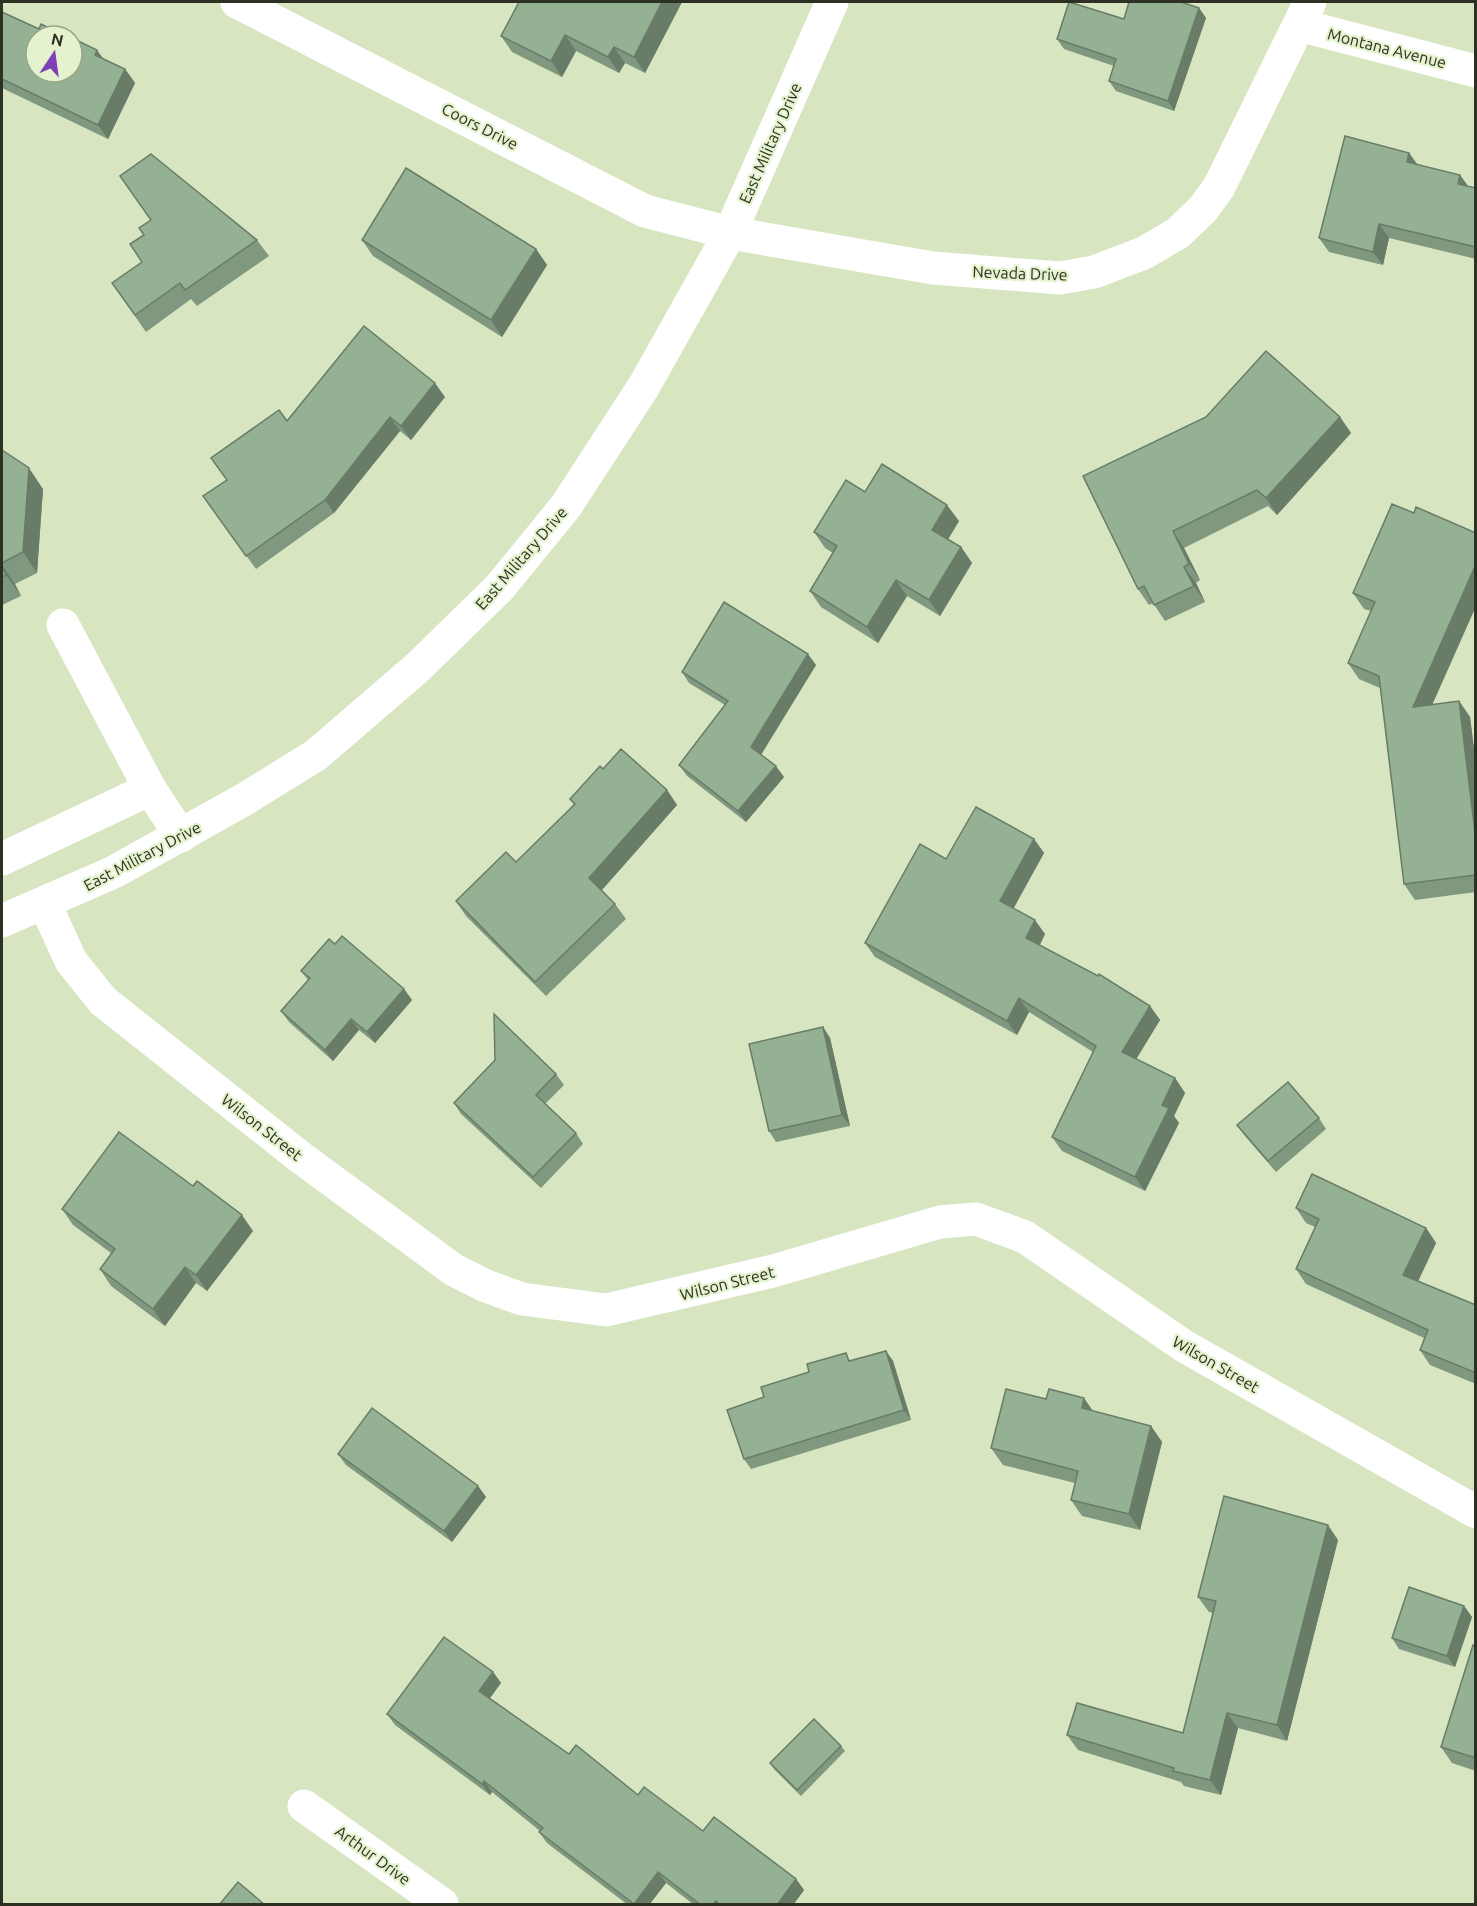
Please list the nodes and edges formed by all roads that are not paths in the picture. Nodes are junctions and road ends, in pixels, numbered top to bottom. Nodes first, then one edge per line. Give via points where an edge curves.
1 (237, 2) edge
2 (832, 2) edge
3 (1305, 13) edge
4 (1476, 71) edge
5 (730, 233) junction
6 (63, 625) dead end
7 (150, 789) junction
8 (181, 836) junction
9 (2, 859) edge
10 (45, 904) junction
11 (2, 921) edge
12 (1476, 1512) edge
13 (304, 1806) dead end
14 (442, 1905) edge

1 - 5 street, Coors Drive via 645,211
2 - 5 street, East Military Drive
3 - 4 street, Montana Avenue
3 - 5 street, Nevada Drive via 1219,187 1203,209 1178,233 1153,248 1094,272 1060,278 933,268
5 - 8 street, East Military Drive via 644,386 566,506 499,588 417,668 316,755
6 - 7 street
7 - 8 street
7 - 9 street
8 - 10 street, East Military Drive
10 - 11 street, East Military Drive
10 - 12 street, Wilson Street via 71,961 103,1001 300,1157 454,1270 486,1286 522,1299 606,1310 773,1271 940,1222 976,1219 1025,1238 1184,1346
13 - 14 street, Arthur Drive

